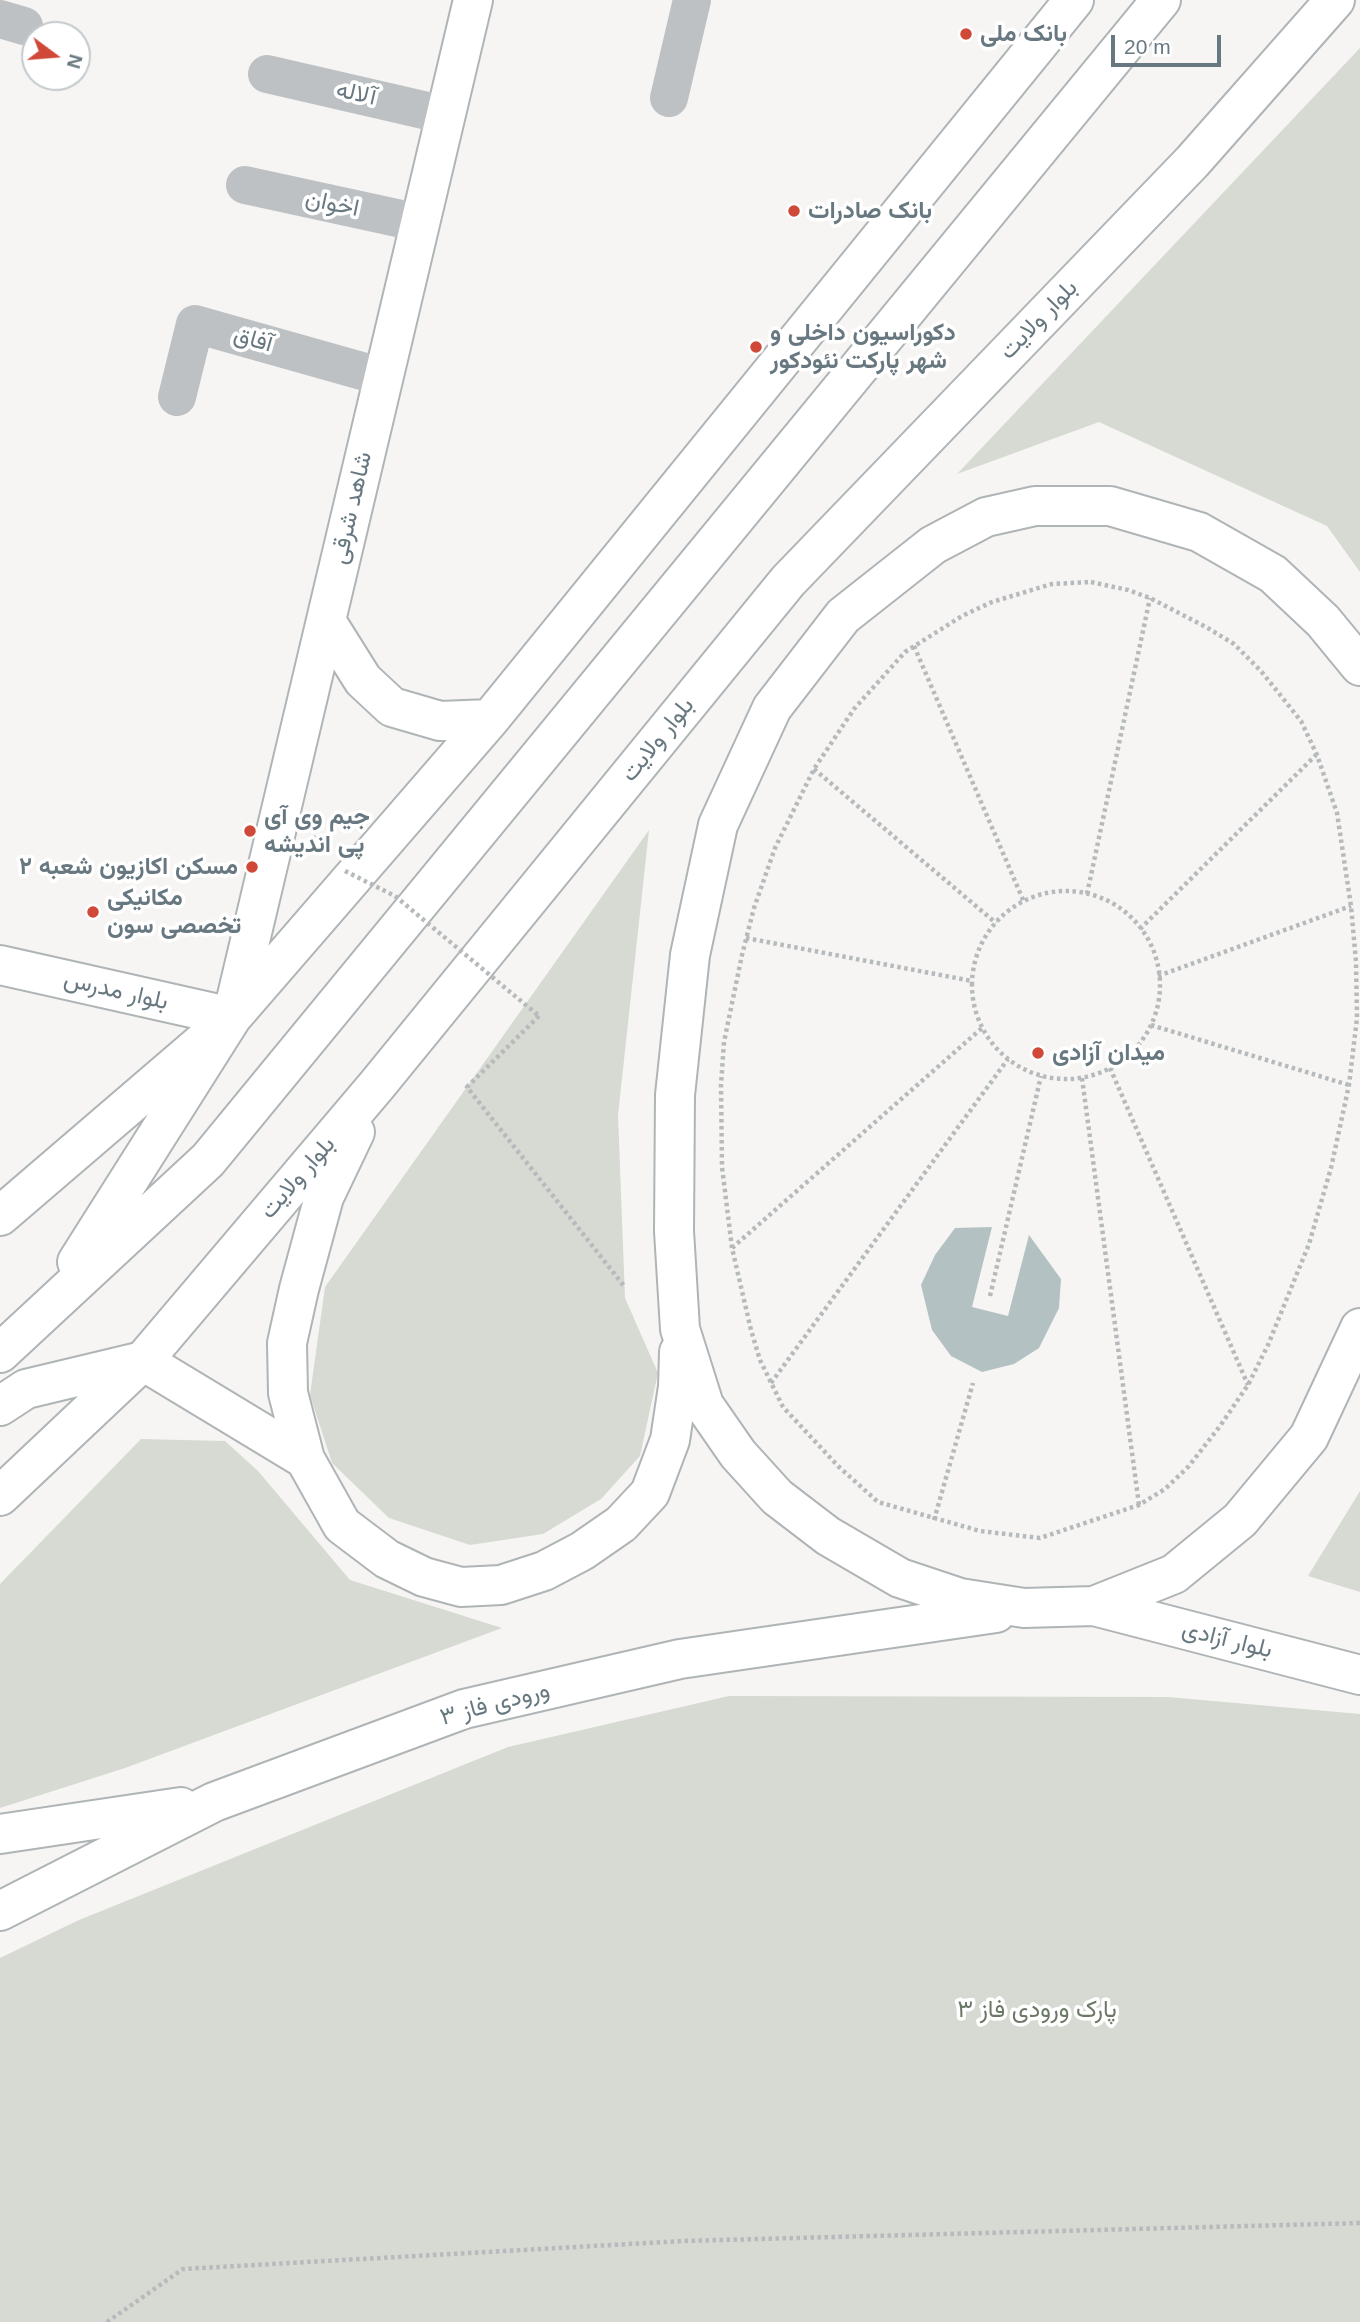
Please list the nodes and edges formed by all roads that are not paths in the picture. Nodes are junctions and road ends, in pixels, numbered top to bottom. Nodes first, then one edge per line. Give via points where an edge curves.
1 (472, 0) edge
2 (692, 0) edge
3 (1074, 0) edge
4 (1160, 0) edge
5 (1323, 0) edge
6 (1335, 0) edge
7 (1296, 44) junction
8 (267, 74) dead end
9 (669, 98) dead end
10 (446, 115) junction
11 (245, 185) dead end
12 (420, 223) junction
13 (383, 377) junction
14 (177, 397) dead end
15 (326, 621) junction
16 (1360, 666) edge
17 (490, 719) junction
18 (0, 965) edge
19 (232, 1017) junction
20 (377, 1085) junction
21 (0, 1216) edge
22 (48, 1308) junction
23 (1360, 1328) edge
24 (680, 1329) junction
25 (0, 1353) edge
26 (143, 1361) junction
27 (0, 1406) edge
28 (305, 1459) junction
29 (0, 1496) edge
30 (1094, 1606) junction
31 (1024, 1608) junction
32 (1360, 1675) edge
33 (214, 1802) junction
34 (0, 1834) edge
35 (0, 1911) edge

1 - 10 main road, شاهد شرقی
2 - 9 street
3 - 17 main road
4 - 22 main road via 208,1160
5 - 7 main road
6 - 7 main road, بلوار ولایت
7 - 20 main road, بلوار ولایت via 1192,162 788,581
8 - 10 street, آلاله
10 - 12 main road, شاهد شرقی
11 - 12 street, اخوان
12 - 13 main road, شاهد شرقی
13 - 14 street, آفاق via 195,324
13 - 15 main road, شاهد شرقی
15 - 17 main road via 363,680 392,706 440,721
15 - 19 main road, شاهد شرقی
16 - 24 main road via 1323,621 1273,574 1199,532 1110,506 1035,506 985,517 933,545 843,616 772,708 718,825 690,955 675,1095 674,1231
17 - 19 main road
18 - 19 main road, بلوار مدرس
19 - 21 main road
19 - 22 main road
20 - 26 main road, بلوار ولایت
20 - 28 main road via 324,1196 287,1343 288,1392
22 - 25 main road
23 - 30 main road via 1309,1437 1240,1520 1174,1574
24 - 28 main road via 670,1440 650,1493 621,1524 544,1572 501,1585 461,1587 424,1577 387,1559 342,1525
24 - 31 main road via 704,1405 738,1454 778,1497 828,1536 900,1578 960,1598
26 - 27 main road via 26,1389
26 - 28 main road
26 - 29 main road, بلوار ولایت
30 - 31 main road
30 - 32 main road, بلوار آزادی
31 - 33 main road, ورودی فاز ۳ via 680,1659 464,1709
33 - 34 main road
33 - 35 main road, ورودی فاز ۳

